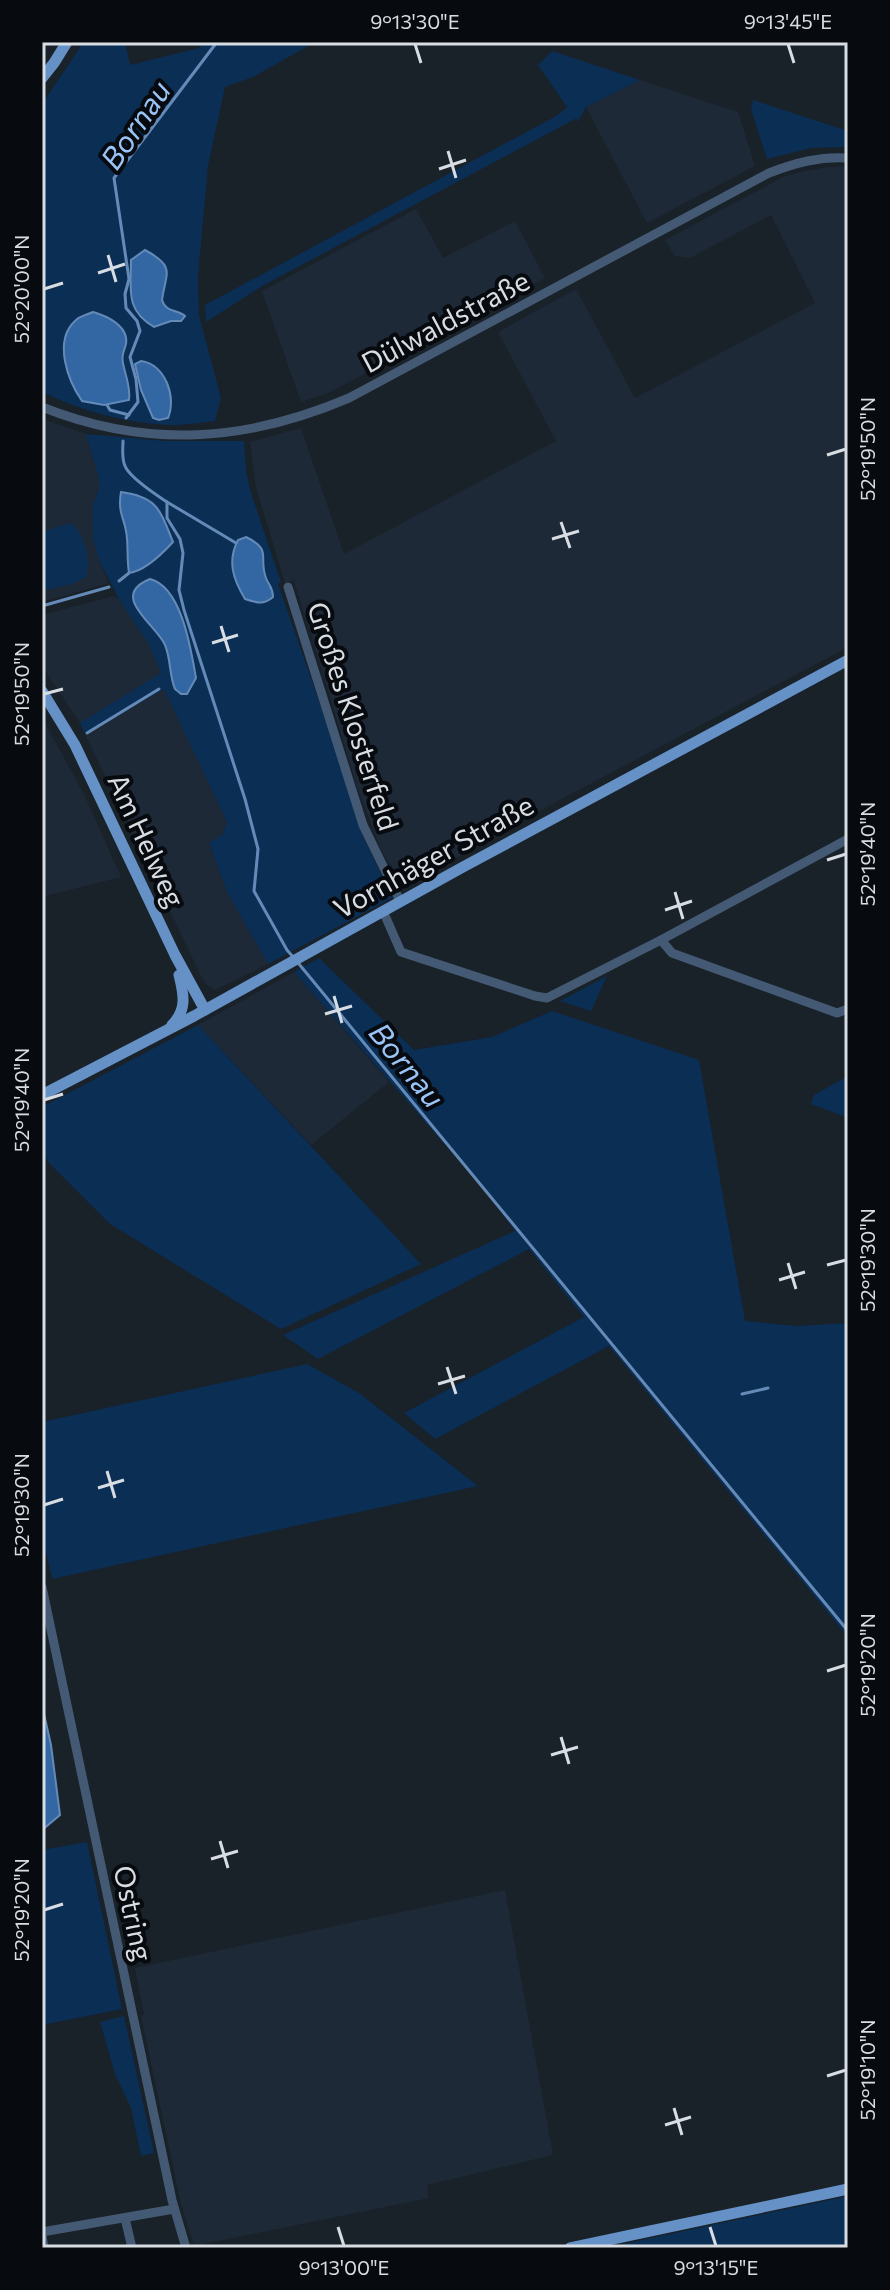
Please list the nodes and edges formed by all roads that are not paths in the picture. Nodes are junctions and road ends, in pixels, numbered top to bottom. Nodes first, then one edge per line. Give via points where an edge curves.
1 (67, 42) edge
2 (42, 78) edge
3 (848, 158) edge
4 (42, 407) edge
5 (288, 587) dead end
6 (848, 660) edge
7 (42, 691) edge
8 (848, 839) edge
9 (400, 901) junction
10 (383, 911) junction
11 (661, 940) junction
12 (175, 955) junction
13 (848, 1009) edge
14 (205, 1010) junction
15 (165, 1032) junction
16 (42, 1095) edge
17 (42, 1587) edge
18 (848, 2189) edge
19 (174, 2209) junction
20 (125, 2218) junction
21 (42, 2233) edge
22 (44, 2248) edge
23 (132, 2248) edge
24 (186, 2248) edge
25 (570, 2248) edge

1 - 2 main road
3 - 4 street, Dülwaldstraße via 814,159 769,173 349,398 285,422 216,434 160,435 84,423
5 - 9 street, Großes Klosterfeld via 363,825
6 - 9 main road, Vornhäger Straße
7 - 12 main road, Am Helweg via 75,745
8 - 11 street
9 - 10 main road, Vornhäger Straße
10 - 11 street via 401,952 547,998
10 - 14 main road, Vornhäger Straße
11 - 13 street via 672,953 837,1013
12 - 14 main road, Am Helweg
12 - 15 main road via 185,999 178,1019
14 - 15 main road, Vornhäger Straße
15 - 16 main road, Vornhäger Straße
17 - 19 street, Ostring
18 - 25 main road
19 - 20 street
19 - 24 street, Ostring
20 - 21 street
20 - 23 street
21 - 22 street

